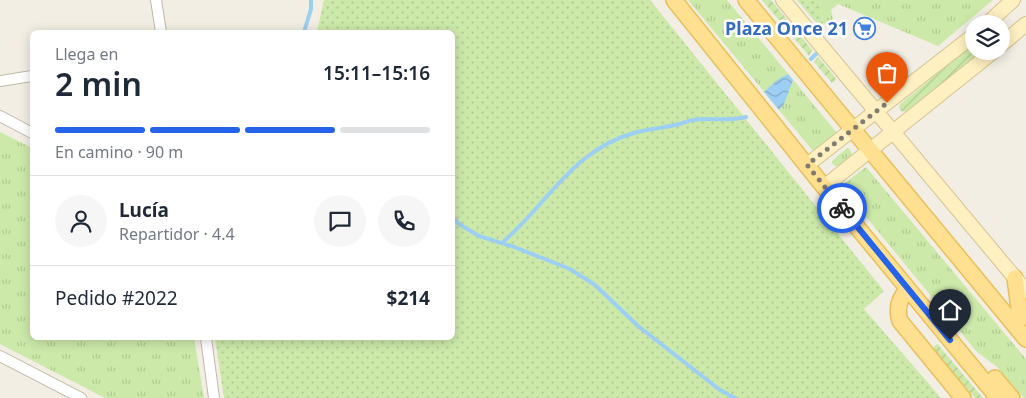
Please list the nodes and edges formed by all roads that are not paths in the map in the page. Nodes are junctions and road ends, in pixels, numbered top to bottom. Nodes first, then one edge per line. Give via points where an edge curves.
1 (156, 0) edge
2 (674, 0) edge
3 (746, 0) edge
4 (783, 0) edge
5 (1013, 0) edge
6 (997, 15) edge
7 (1006, 15) edge
8 (1026, 24) edge
9 (161, 30) edge
10 (1010, 37) edge
11 (965, 45) edge
12 (983, 60) edge
13 (30, 76) edge
14 (0, 81) edge
15 (876, 112) junction
16 (0, 116) edge
17 (854, 130) junction
18 (30, 132) edge
19 (893, 132) junction
20 (871, 151) junction
21 (807, 165) junction
22 (824, 187) junction
23 (1015, 278) junction
24 (908, 289) junction
25 (1026, 291) edge
26 (1026, 317) edge
27 (1026, 339) edge
28 (206, 340) edge
29 (960, 352) junction
30 (0, 356) edge
31 (82, 398) edge
32 (214, 398) edge
33 (963, 398) edge
34 (998, 398) edge
35 (1012, 398) edge

1 - 9 street
2 - 21 main road
3 - 17 main road
4 - 15 street
5 - 6 street
5 - 7 street
8 - 10 street
11 - 15 street
12 - 19 street
13 - 14 street
15 - 17 street
15 - 19 street
16 - 18 street
17 - 20 main road
17 - 21 street
19 - 20 street
19 - 23 street
20 - 22 street
20 - 27 main road
21 - 22 main road
22 - 24 main road
23 - 25 street
23 - 26 main road via 1019,308
24 - 29 main road
24 - 33 main road via 899,303 900,321
28 - 32 street
29 - 34 main road
29 - 35 main road via 980,364
30 - 31 street

